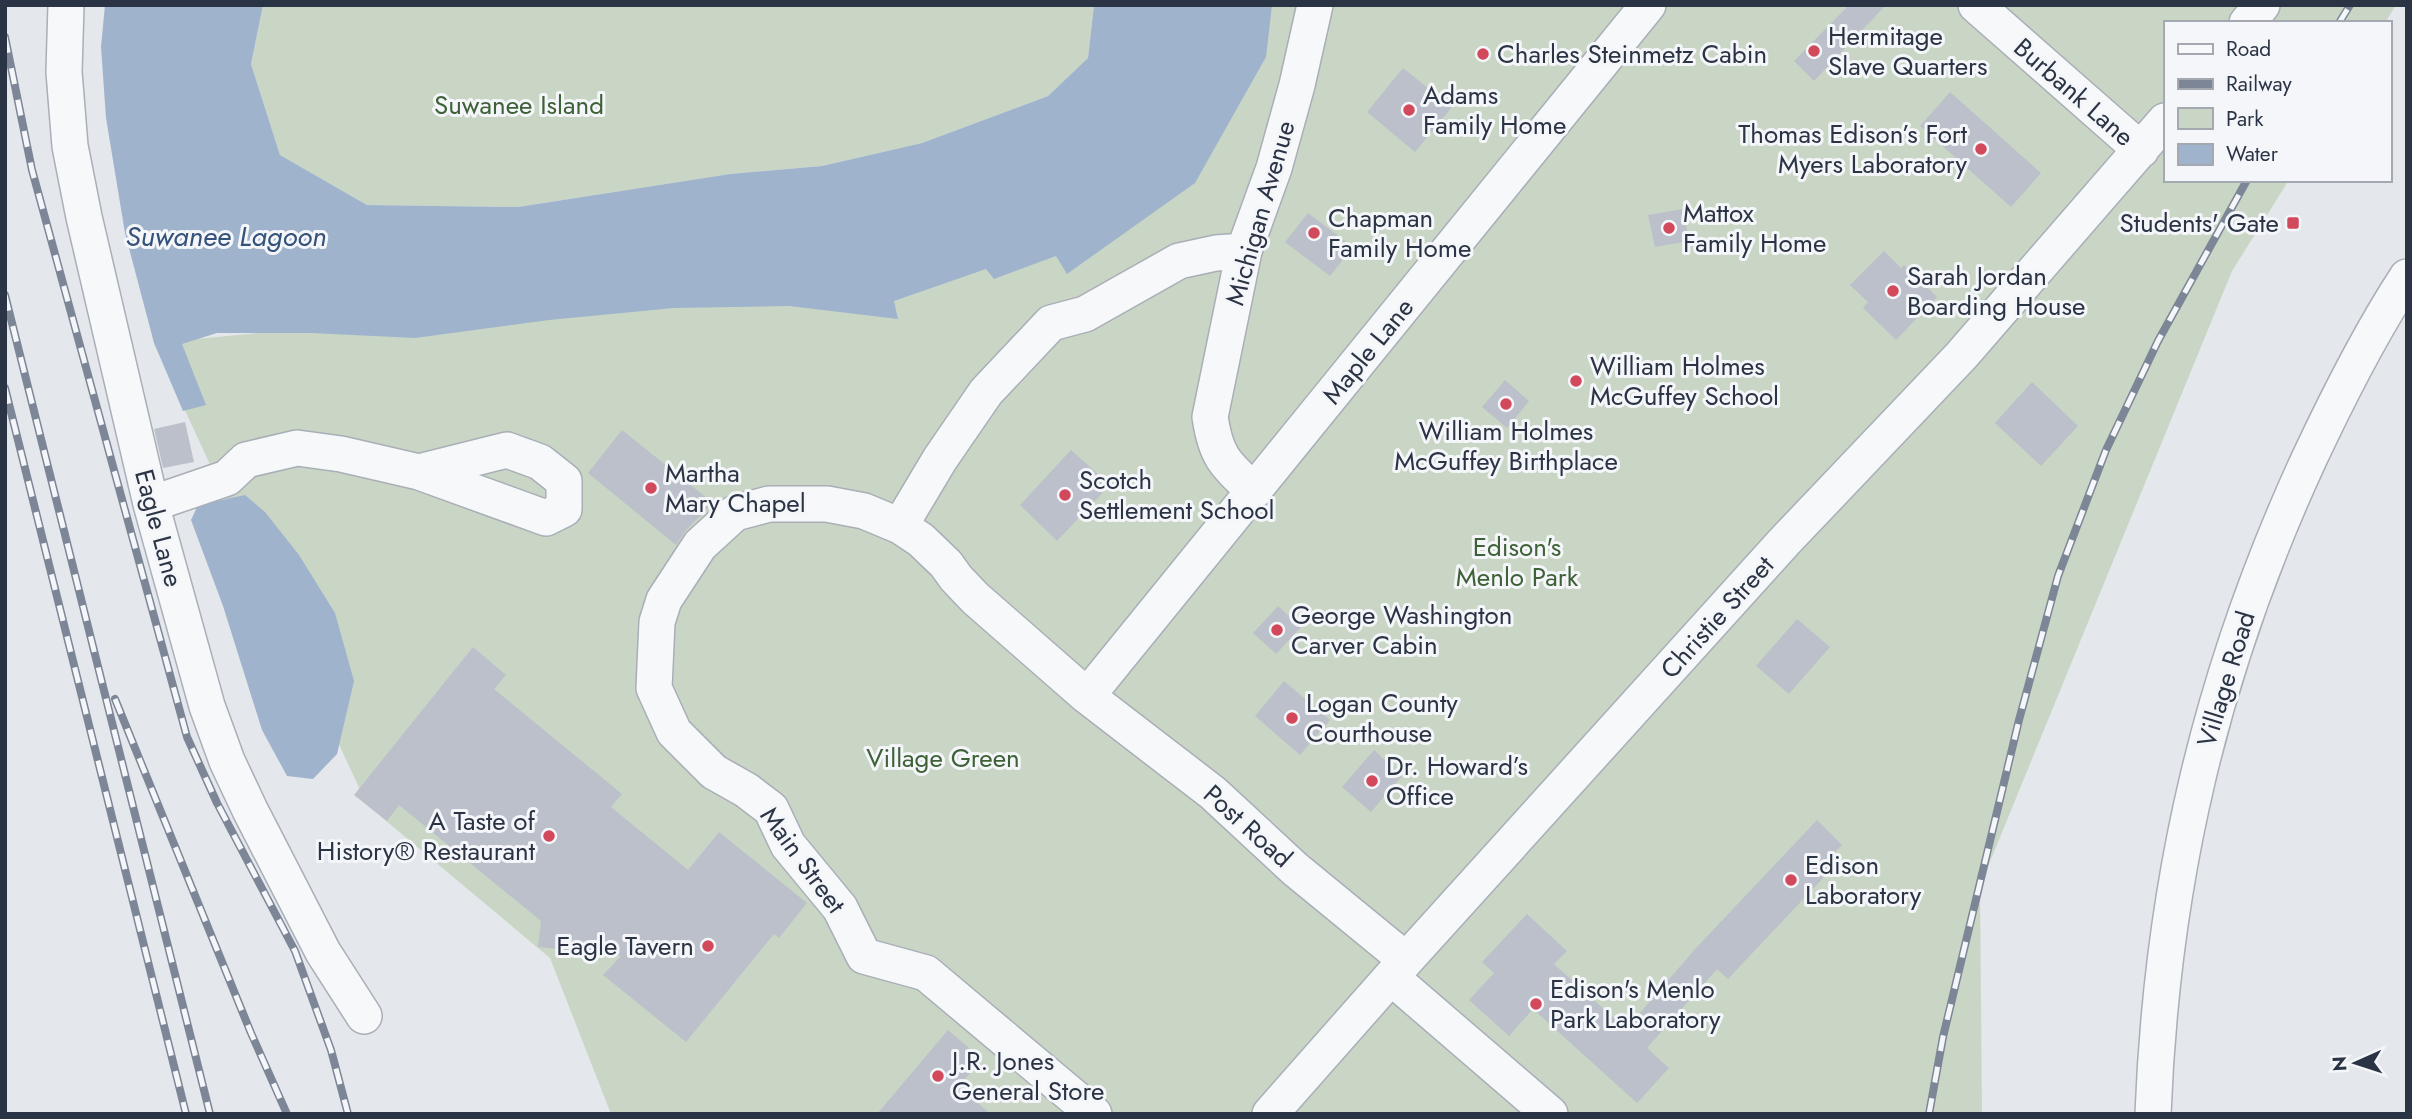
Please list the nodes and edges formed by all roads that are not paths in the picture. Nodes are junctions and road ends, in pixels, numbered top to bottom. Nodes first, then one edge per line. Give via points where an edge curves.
1 (66, 5) edge
2 (1315, 5) edge
3 (1648, 5) edge
4 (1976, 5) edge
5 (2262, 5) edge
6 (2250, 21) edge
7 (2164, 122) edge
8 (2141, 150) junction
9 (1244, 251) junction
10 (2407, 277) edge
11 (419, 472) dead end
12 (1254, 491) junction
13 (151, 504) junction
14 (900, 526) junction
15 (1087, 696) junction
16 (1399, 969) junction
17 (364, 1016) dead end
18 (1094, 1114) edge
19 (1270, 1114) edge
20 (1550, 1114) edge
21 (2153, 1114) edge

1 - 13 street, Eagle Lane via 64,72 70,146
2 - 9 street, Michigan Avenue via 1275,168
3 - 12 street, Maple Lane
4 - 8 street, Burbank Lane
5 - 6 street
7 - 8 street, Christie Street
8 - 16 street, Christie Street via 1961,356 1784,542
9 - 12 street, Michigan Avenue via 1210,417 1220,456
9 - 14 street via 1179,261 1085,314 1051,323 986,392
10 - 21 street, Village Road via 2332,409 2294,491 2260,575 2212,719 2173,896
11 - 13 street via 297,448 247,460 227,478
12 - 15 street, Maple Lane
13 - 17 street, Eagle Lane via 207,706 227,761 323,952
14 - 15 street, Main Street via 934,551 975,598
14 - 18 street, Main Street via 864,510 827,504 769,504 735,513 700,545 664,600 657,622 654,688 674,732 714,772 771,809 788,845 840,908 864,956 926,973
15 - 16 street, Post Road via 1213,793
16 - 19 street, Christie Street
16 - 20 street, Post Road

